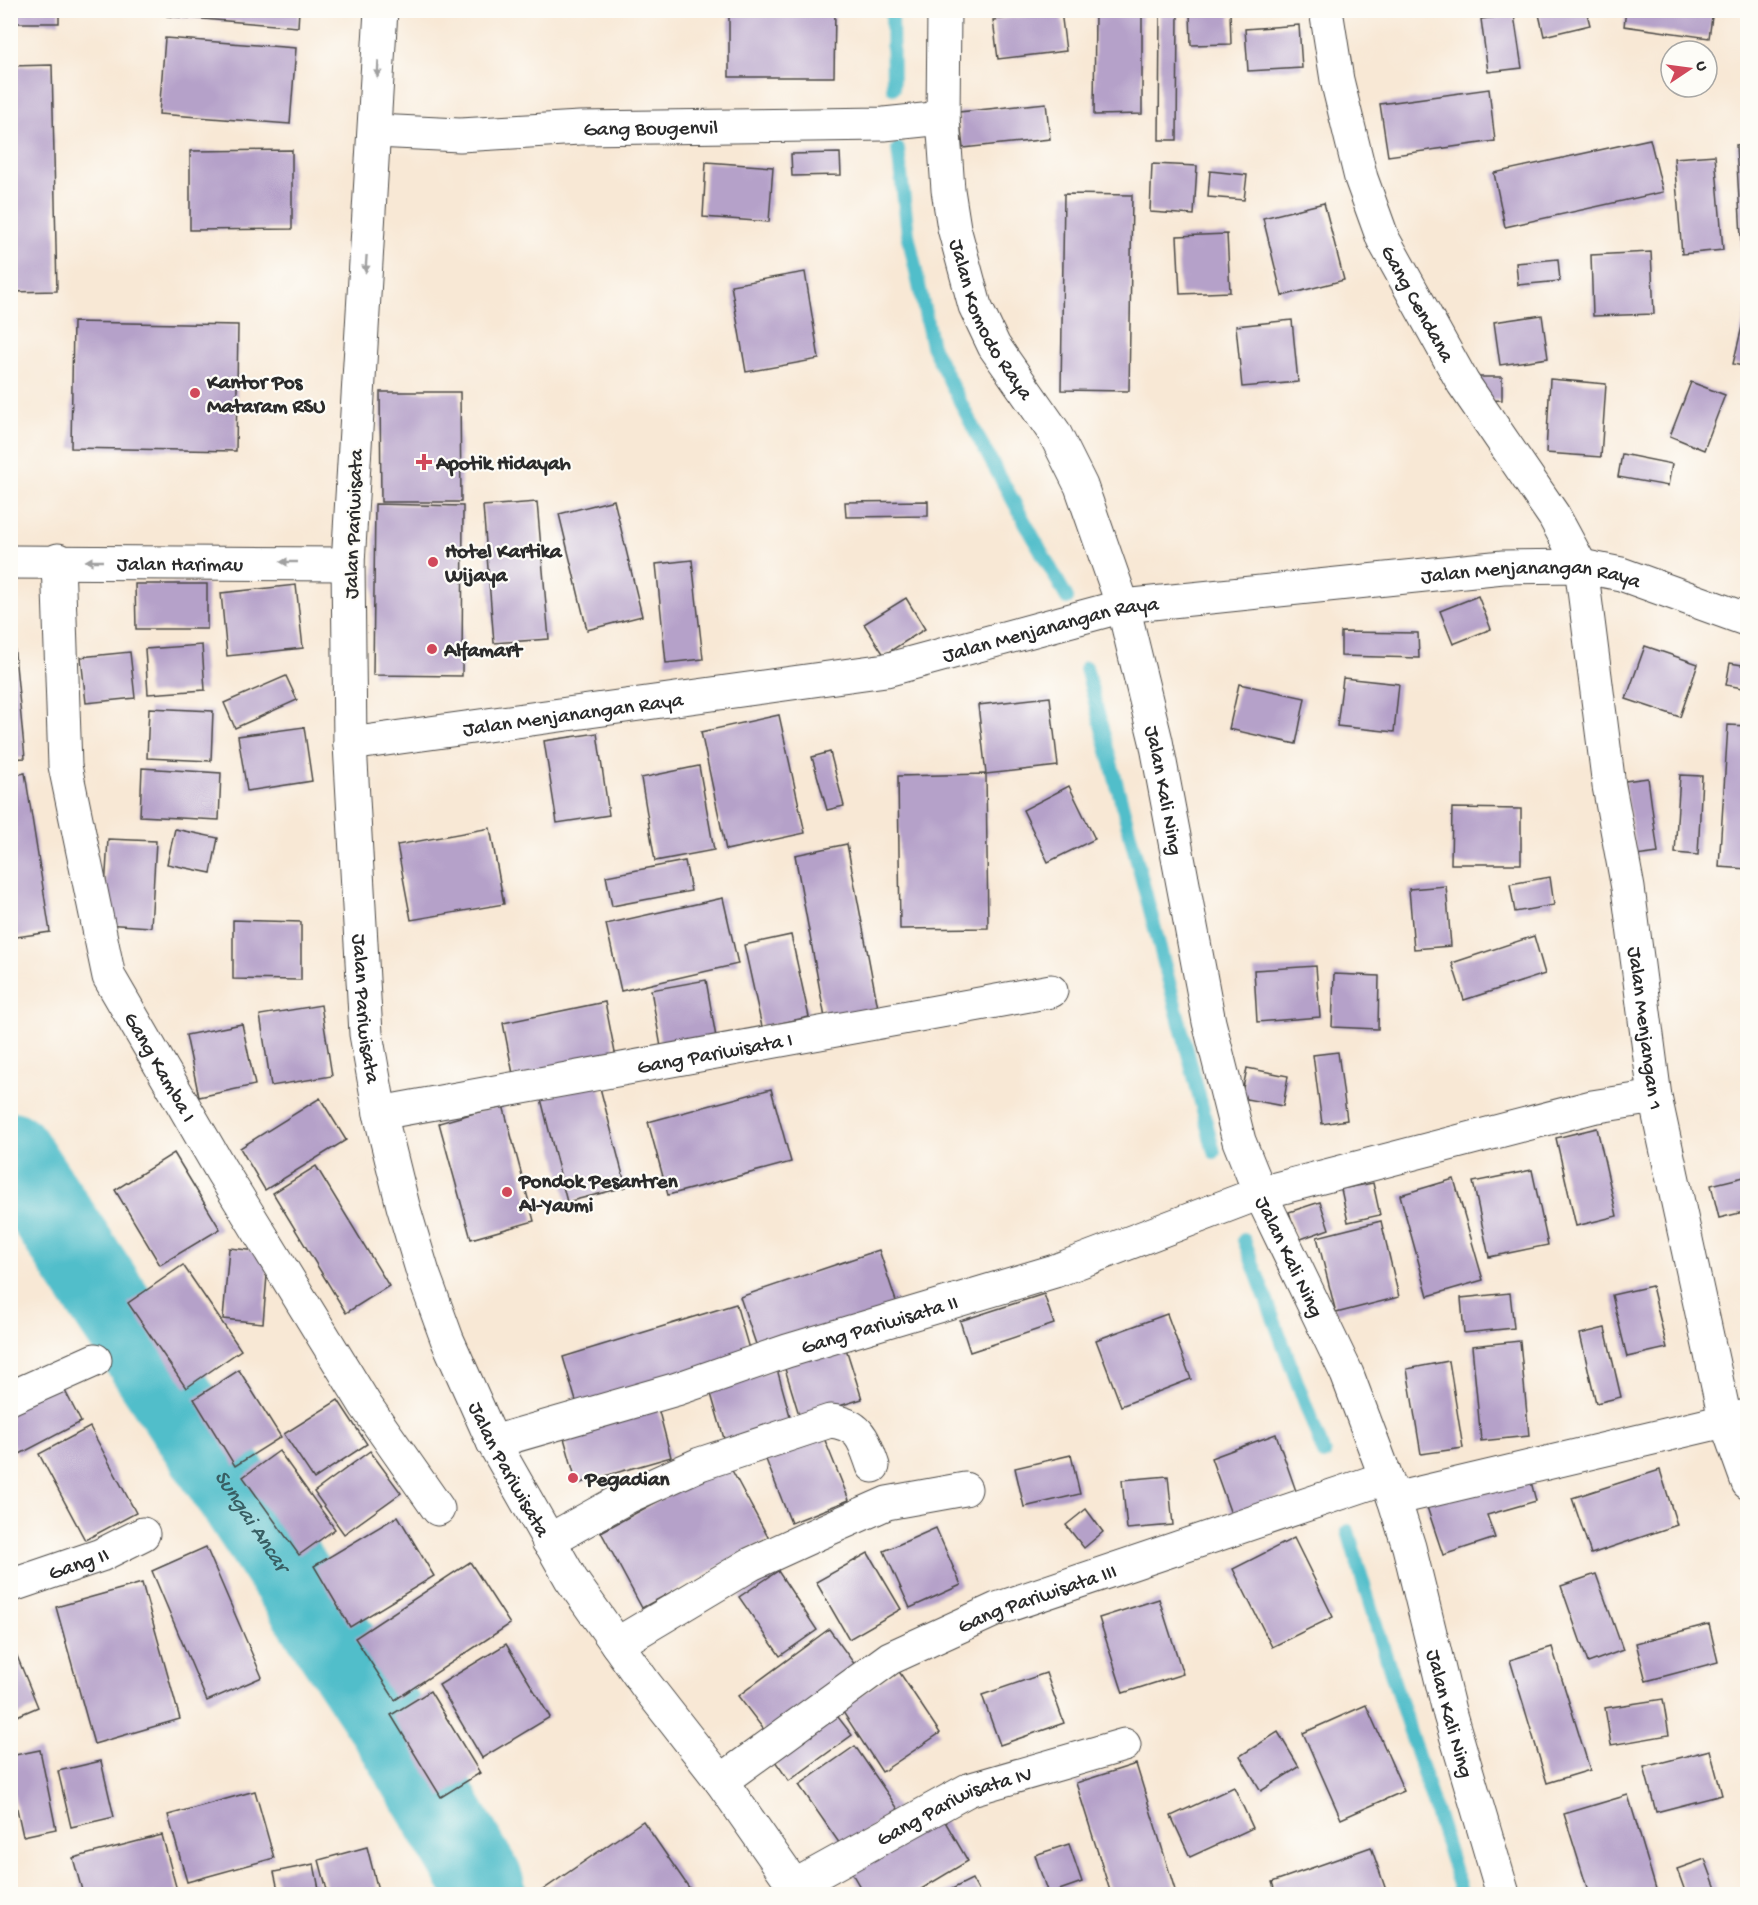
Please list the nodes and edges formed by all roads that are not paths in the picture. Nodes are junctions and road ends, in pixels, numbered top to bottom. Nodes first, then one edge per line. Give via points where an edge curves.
1 (381, 10) edge
2 (944, 10) edge
3 (1326, 10) edge
4 (935, 119) junction
5 (375, 131) junction
6 (58, 560) junction
7 (10, 562) edge
8 (348, 564) junction
9 (1581, 566) junction
10 (1123, 606) junction
11 (1748, 620) edge
12 (350, 744) junction
13 (1051, 991) dead end
14 (1655, 1097) junction
15 (380, 1113) junction
16 (1260, 1193) junction
17 (95, 1359) dead end
18 (10, 1398) edge
19 (1736, 1417) edge
20 (493, 1442) junction
21 (873, 1466) dead end
22 (1748, 1483) edge
23 (965, 1488) dead end
24 (1389, 1489) junction
25 (438, 1509) dead end
26 (143, 1534) dead end
27 (548, 1541) junction
28 (10, 1586) edge
29 (616, 1644) junction
30 (1124, 1745) dead end
31 (720, 1781) junction
32 (797, 1890) edge
33 (1503, 1894) edge

1 -> 5 street, Jalan Pariwisata
2 - 4 street, Jalan Komodo Raya
3 - 9 street, Gang Cendana via 1337,80 1361,178 1383,239 1462,383 1554,516
4 - 5 street, Gang Bougenvil via 460,135
4 - 10 street, Jalan Komodo Raya via 954,228 975,306 994,346 1054,432 1081,486
5 -> 8 street, Jalan Pariwisata
6 - 7 street, Jalan Harimau
8 -> 6 street, Jalan Harimau
6 - 25 street, Gang Kamba I via 65,766 109,977 221,1170 366,1406
8 - 12 street, Jalan Pariwisata
9 - 10 street, Jalan Menjanangan Raya via 1503,567
9 - 11 street, Jalan Menjanangan Raya via 1646,582
9 - 14 street, Jalan Menjangan 1
10 - 12 street, Jalan Menjanangan Raya via 886,670
10 - 16 street, Jalan Kali Ning via 1156,741 1218,1063 1239,1141
12 - 15 street, Jalan Pariwisata via 366,1034
13 - 15 street, Gang Pariwisata I
14 - 16 street, Gang Pariwisata II via 1592,1107
14 - 19 street, Jalan Menjangan 1
15 - 20 street, Jalan Pariwisata via 423,1273 447,1339
16 - 20 street, Gang Pariwisata II via 1055,1271
16 - 24 street, Jalan Kali Ning via 1347,1374
17 - 18 street
19 - 22 street, Jalan Menjangan 1
19 - 24 street, Gang Pariwisata III
20 - 27 street, Jalan Pariwisata
21 - 27 street via 862,1436 845,1422 830,1421 700,1464 627,1497
23 - 29 street via 887,1503 810,1537 751,1564
24 - 31 street, Gang Pariwisata III via 997,1609 890,1658
24 - 33 street, Jalan Kali Ning
26 - 28 street, Gang II via 101,1556
27 - 29 street, Jalan Pariwisata
29 - 31 street, Jalan Pariwisata
30 - 32 street, Gang Pariwisata IV via 968,1790
31 - 32 street, Jalan Pariwisata

